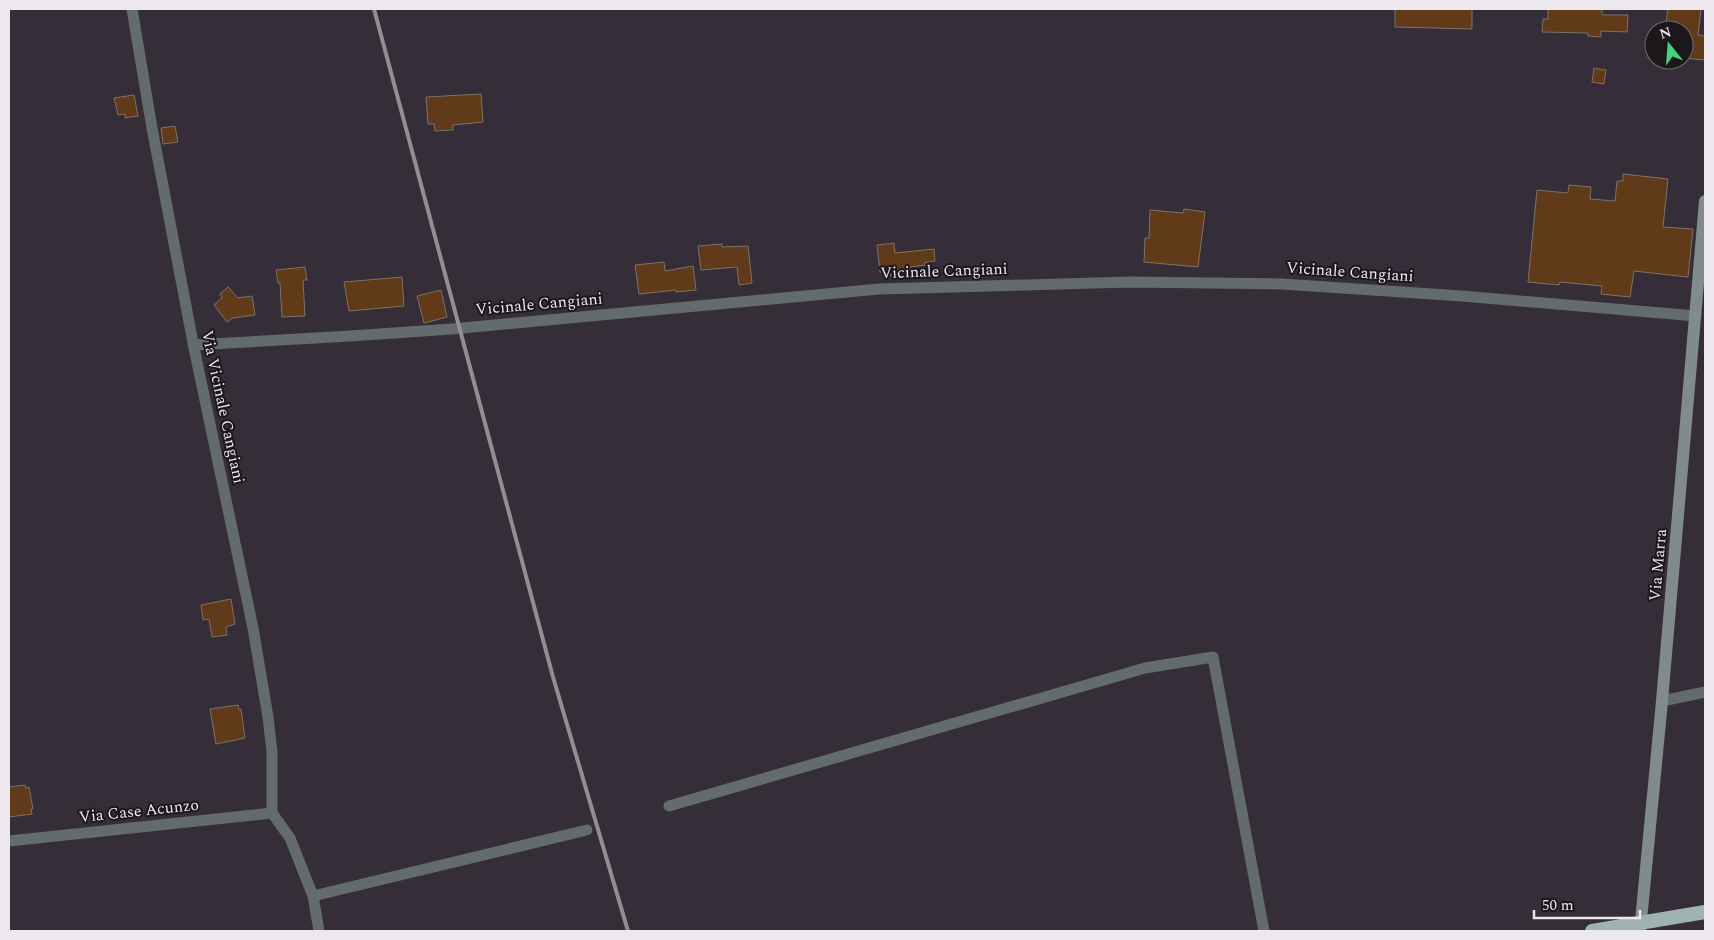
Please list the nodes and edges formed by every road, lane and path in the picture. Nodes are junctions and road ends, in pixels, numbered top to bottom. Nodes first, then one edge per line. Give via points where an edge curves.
1 (132, 9) edge
2 (1705, 201) edge
3 (1696, 316) junction
4 (193, 344) junction
5 (1705, 692) edge
6 (1662, 701) junction
7 (669, 806) dead end
8 (272, 813) junction
9 (586, 830) dead end
10 (9, 841) edge
11 (313, 896) junction
12 (1705, 912) edge
13 (319, 931) edge
14 (1264, 931) edge
15 (1592, 931) edge
16 (1640, 931) edge

1 - 4 street, Via Vicinale Cangiani
2 - 3 main road, Via Marra
3 - 4 street, Vicinale Cangiani via 1282,284 1122,282 879,289 459,328
3 - 6 main road, Via Marra
4 - 8 street, Via Vicinale Cangiani via 253,628 268,717 272,752
5 - 6 street
6 - 16 main road, Via Marra
7 - 14 street via 1145,668 1213,657
8 - 10 street, Via Case Acunzo
8 - 11 street via 290,838
9 - 11 street
11 - 13 street
12 - 15 highway

